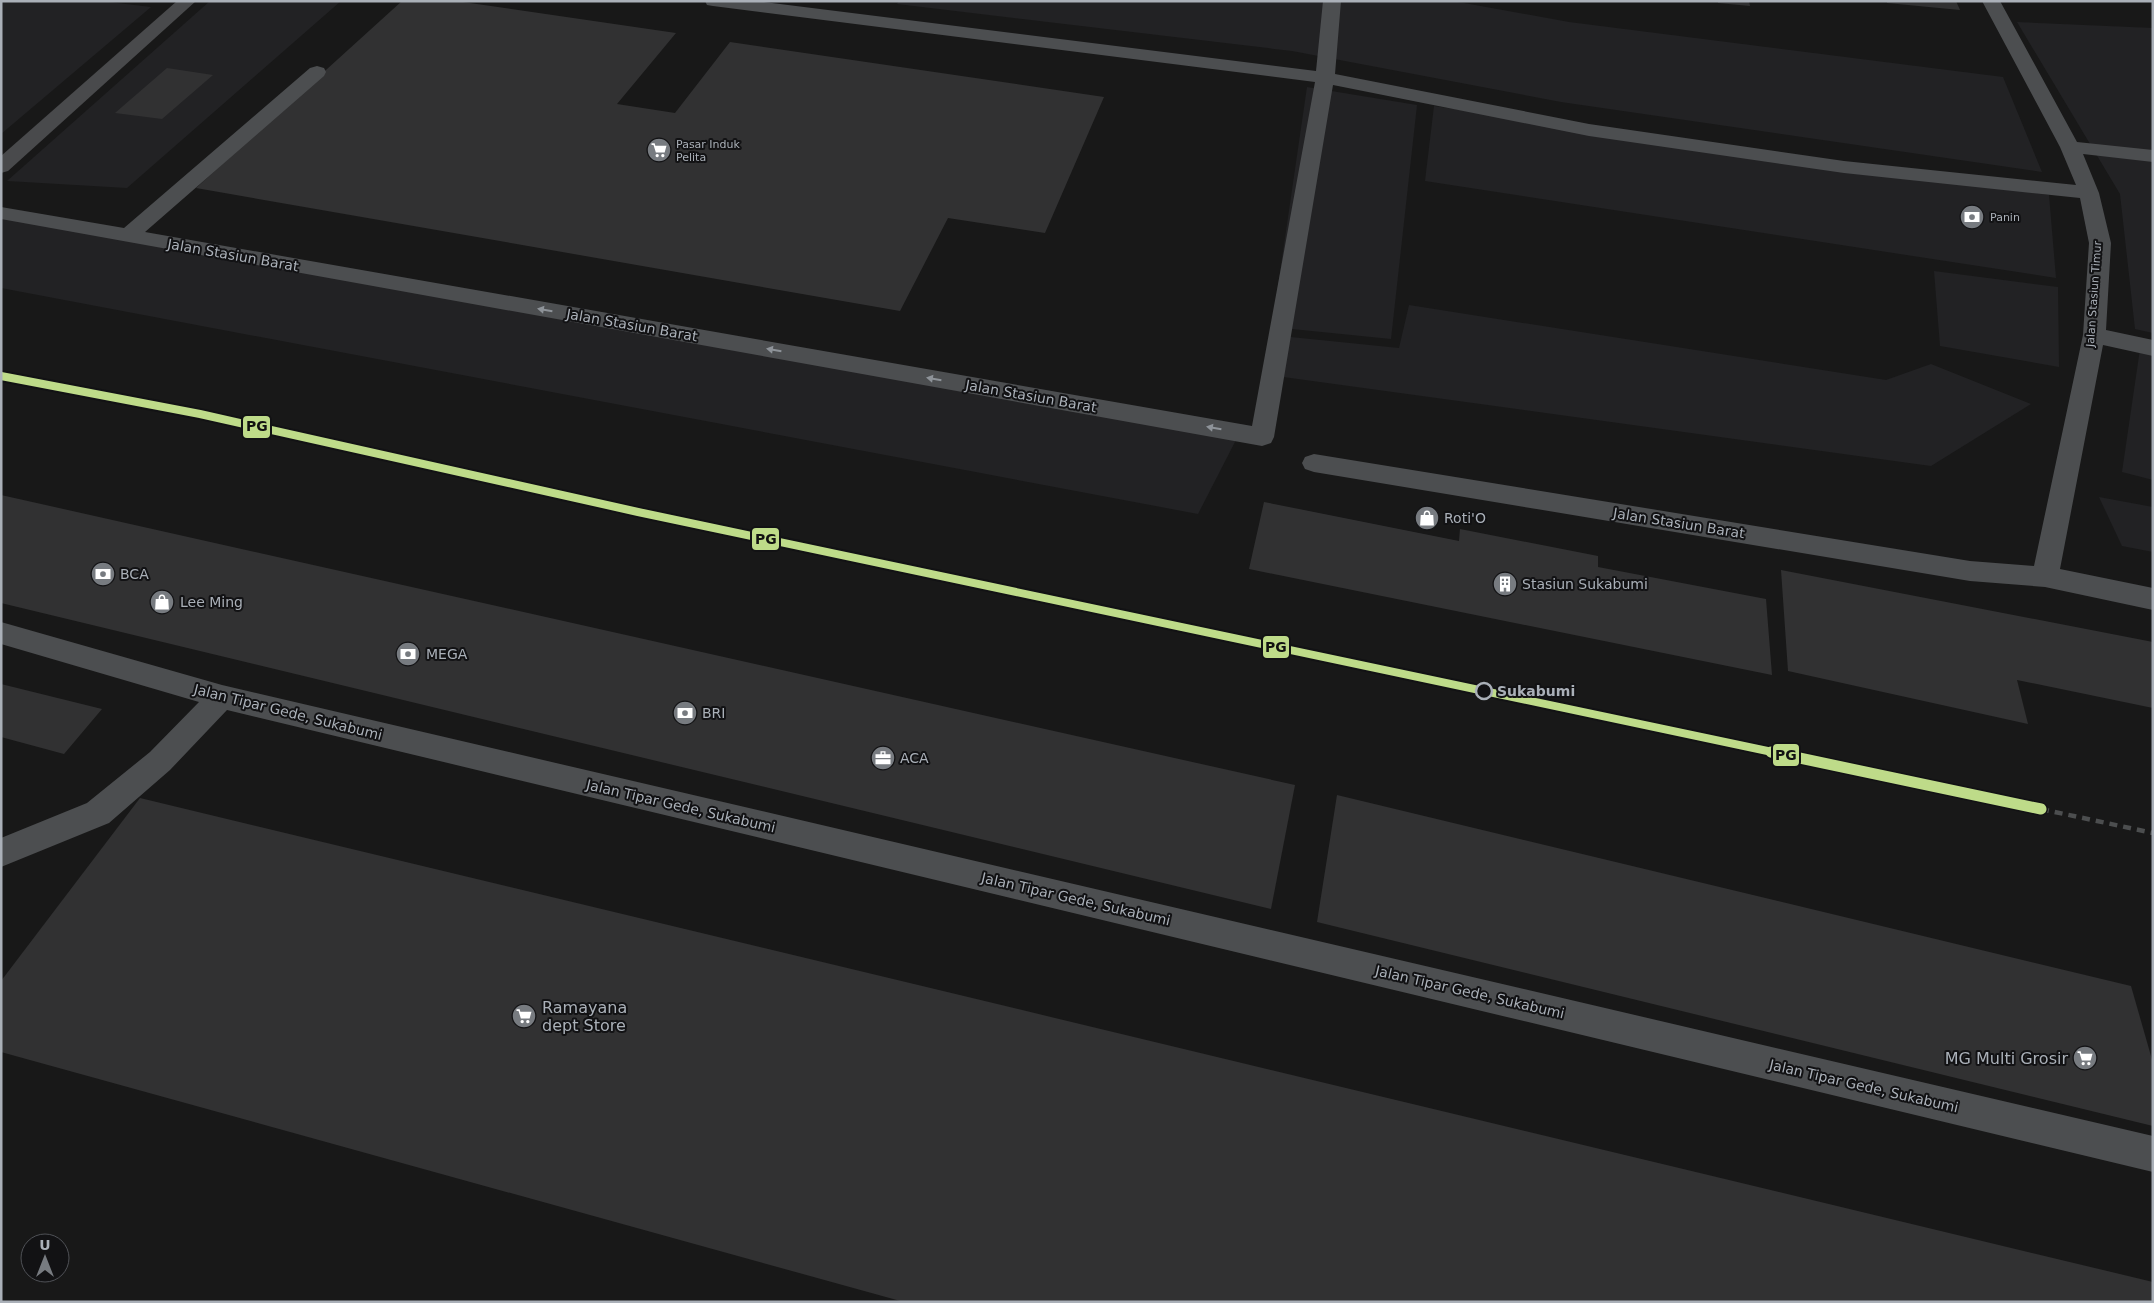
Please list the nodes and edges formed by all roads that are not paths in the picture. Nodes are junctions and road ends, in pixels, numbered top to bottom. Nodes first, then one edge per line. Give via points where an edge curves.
1 (188, 1) edge
2 (713, 1) edge
3 (1332, 1) edge
4 (1991, 1) edge
5 (773, 5) edge
6 (317, 72) dead end
7 (1325, 78) junction
8 (2070, 146) junction
9 (2153, 156) edge
10 (1, 167) edge
11 (2089, 193) junction
12 (1, 213) edge
13 (128, 236) junction
14 (2094, 335) junction
15 (2153, 348) edge
16 (1314, 463) dead end
17 (2045, 577) junction
18 (2153, 599) edge
19 (1, 633) edge
20 (222, 697) junction
21 (1, 853) edge
22 (2153, 1154) edge

1 - 10 main road
2 - 5 street
3 - 7 street
4 - 8 street, Jalan Stasiun Timur
5 - 7 street
6 - 13 street
7 - 11 street via 1598,131 1844,168
7 -> 13 street, Jalan Stasiun Barat via 1262,437
8 - 9 street
8 - 11 street, Jalan Stasiun Timur
11 - 14 street, Jalan Stasiun Timur via 2100,242
12 - 13 street, Jalan Stasiun Barat
14 - 15 street
14 - 17 street, Jalan Stasiun Timur
16 - 17 street, Jalan Stasiun Barat via 1970,571
17 - 18 street, Jalan Stasiun Barat
19 - 20 street, Jalan Tipar Gede, Sukabumi
20 - 21 street via 160,761 98,813
20 - 22 street, Jalan Tipar Gede, Sukabumi

